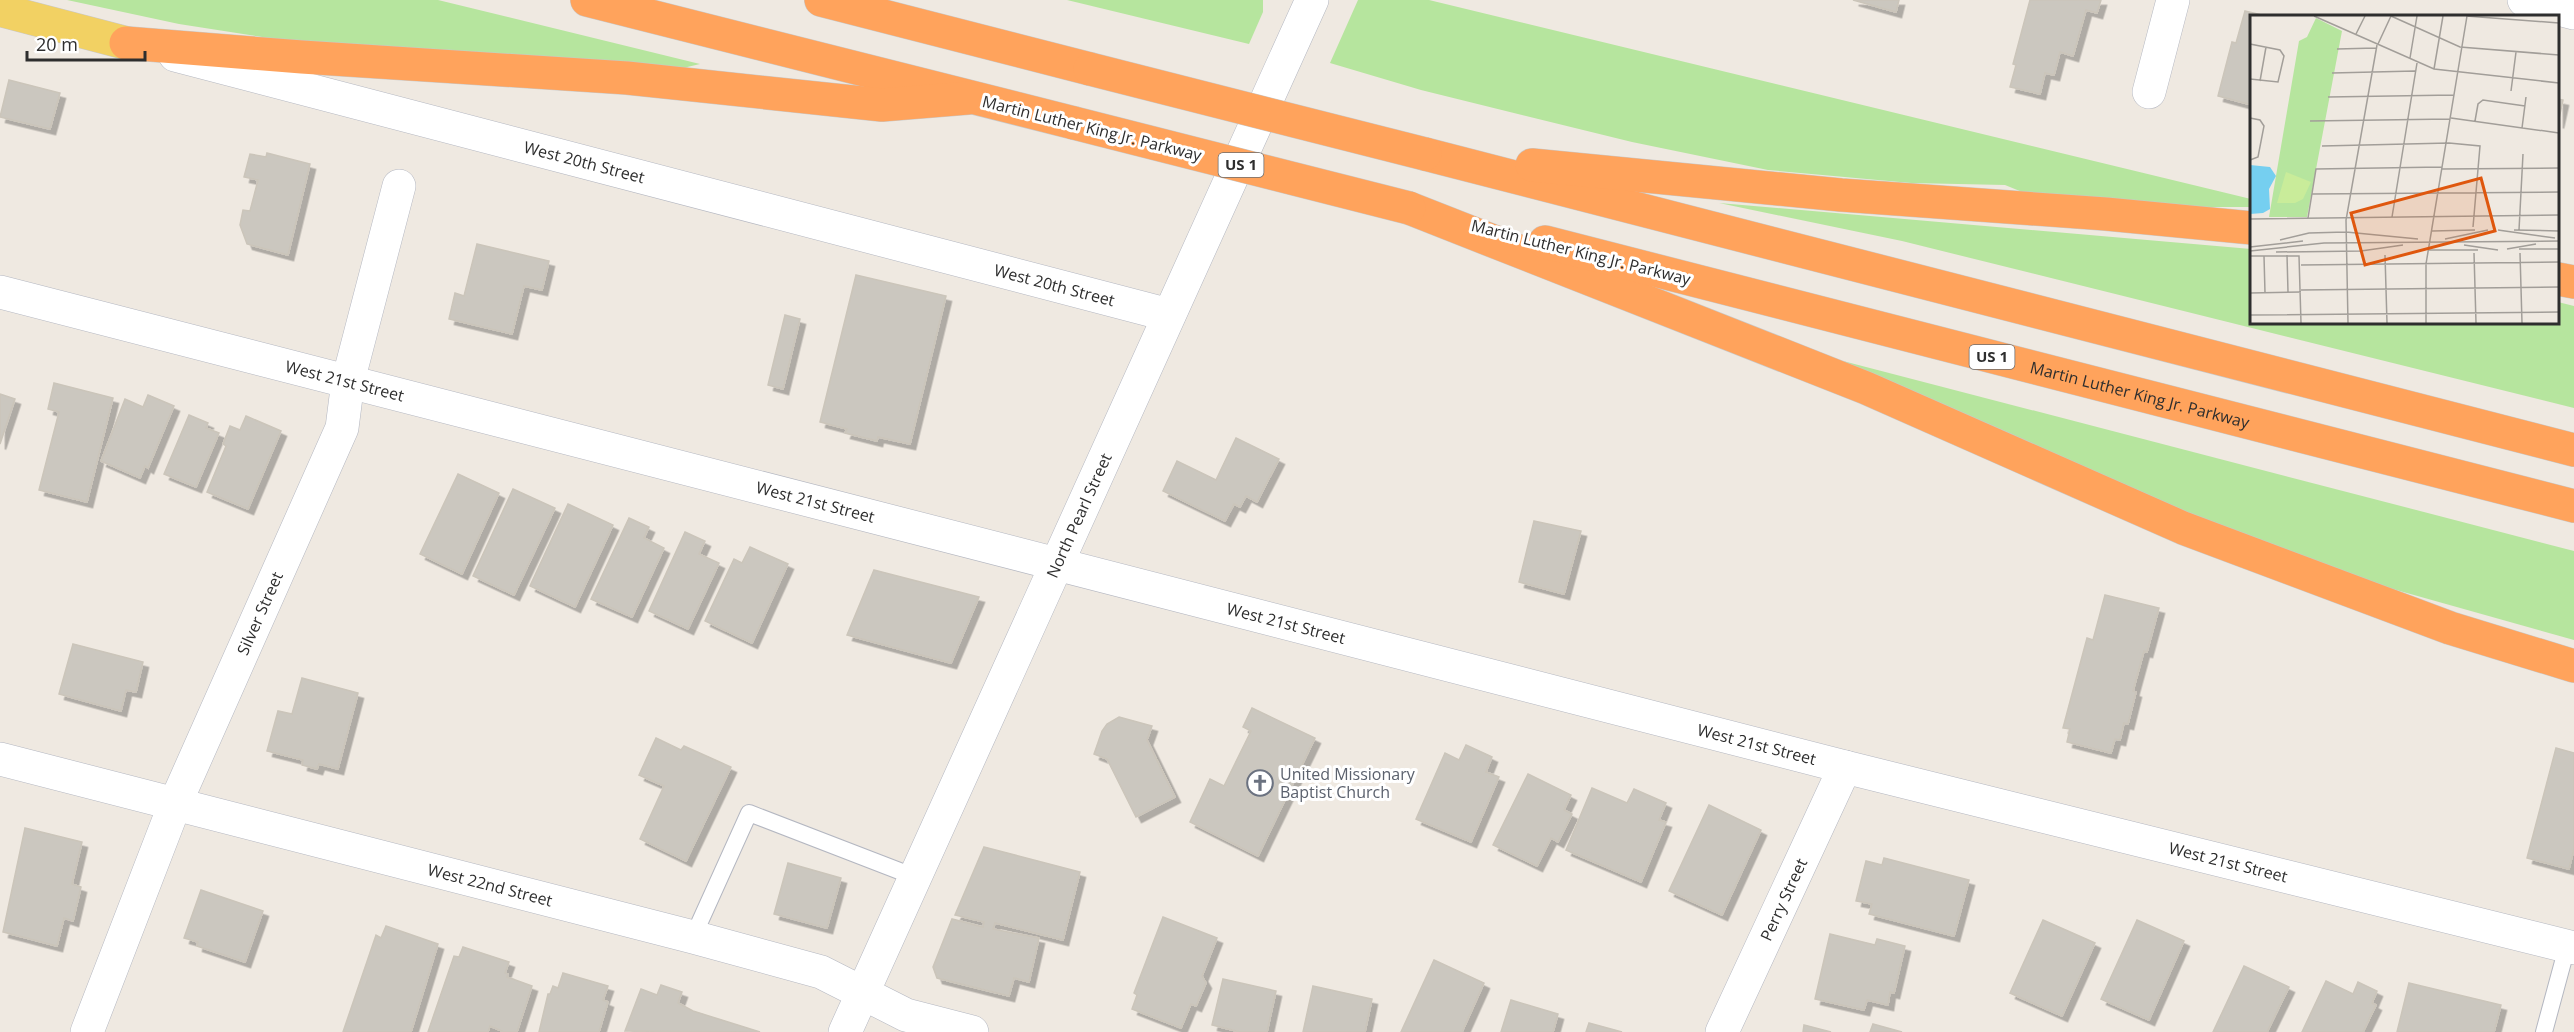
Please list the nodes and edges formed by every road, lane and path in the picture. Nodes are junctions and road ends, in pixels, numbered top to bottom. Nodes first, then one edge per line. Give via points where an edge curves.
1 (587, 0) edge
2 (821, 0) edge
3 (918, 0) edge
4 (1312, 0) edge
5 (2173, 0) edge
6 (2524, 0) edge
7 (0, 10) edge
8 (2574, 13) edge
9 (126, 43) junction
10 (1090, 69) junction
11 (2149, 92) dead end
12 (968, 98) junction
13 (1425, 154) junction
14 (399, 186) dead end
15 (1409, 208) junction
16 (2250, 228) edge
17 (2559, 279) edge
18 (2574, 282) edge
19 (0, 292) edge
20 (1169, 315) junction
21 (348, 381) junction
22 (2574, 450) edge
23 (2574, 506) edge
24 (1054, 565) junction
25 (2574, 666) edge
26 (0, 759) edge
27 (1845, 768) junction
28 (176, 804) junction
29 (915, 877) junction
30 (693, 936) junction
31 (2570, 948) edge
32 (862, 993) junction
33 (87, 1032) edge
34 (845, 1032) edge
35 (972, 1032) edge
36 (1722, 1032) edge
37 (2544, 1032) edge

1 - 12 highway, Martin Luther King Jr. Parkway
2 - 10 highway
3 - 10 highway
4 - 20 street, North Pearl Street
5 - 11 street
6 - 8 street
7 - 9 main road, West 20th Street
9 - 12 highway via 627,78 882,105
9 - 20 street, West 20th Street
10 - 13 highway, bridge
12 - 15 highway, Martin Luther King Jr. Parkway / US 1, bridge
13 - 16 highway via 1841,195
13 - 22 highway
14 - 21 street, Silver Street
15 - 23 highway, Martin Luther King Jr. Parkway / US 1
15 - 25 highway via 1866,388 2183,528 2450,628
17 - 18 highway
19 - 21 street, West 21st Street
20 - 24 street, North Pearl Street
21 - 24 street, West 21st Street
21 - 28 street, Silver Street via 342,428
24 - 27 street, West 21st Street
24 - 29 street, North Pearl Street
26 - 28 street, West 22nd Street
27 - 31 street, West 21st Street
27 - 36 street, Perry Street
28 - 30 street, West 22nd Street
28 - 33 street, Silver Street
29 - 30 lane via 749,813
29 - 32 street, North Pearl Street
30 - 32 street, West 22nd Street via 821,972
31 - 37 lane
32 - 34 street, North Pearl Street
32 - 35 street, West 22nd Street via 906,1015

